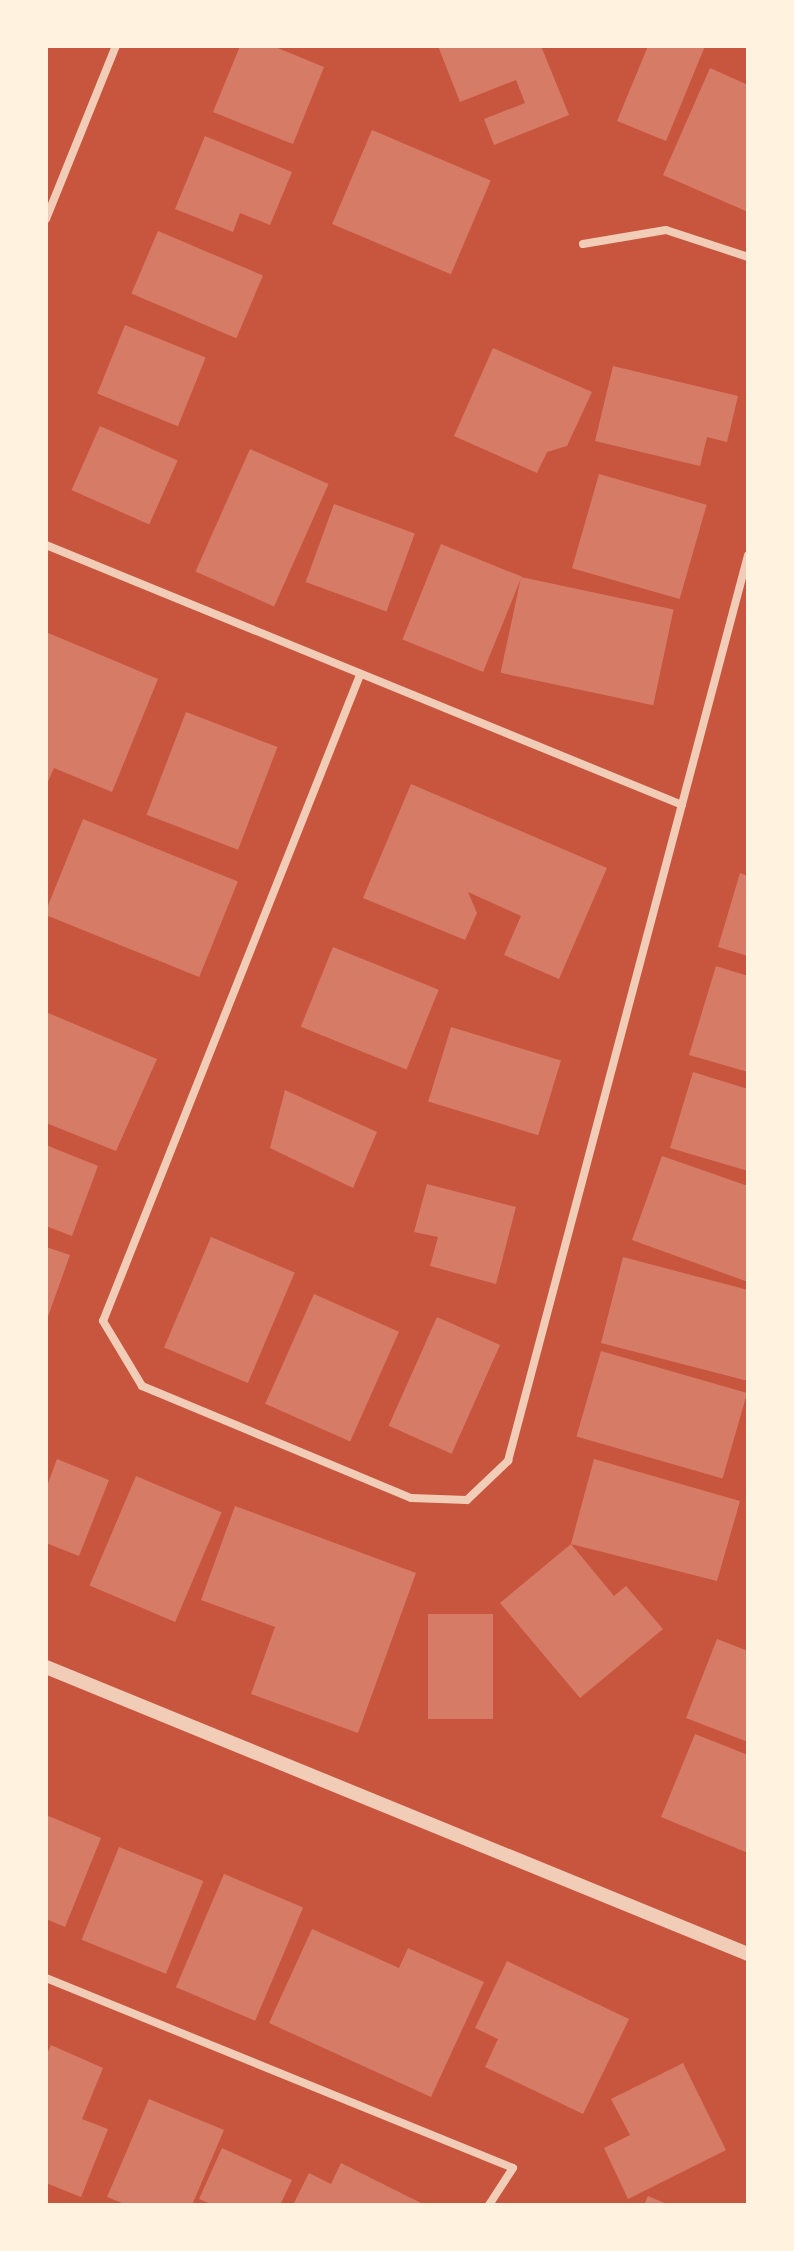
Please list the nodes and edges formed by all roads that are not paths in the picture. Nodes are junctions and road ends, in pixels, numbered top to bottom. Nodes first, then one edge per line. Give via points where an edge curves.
1 (116, 46) edge
2 (46, 219) edge
3 (583, 244) dead end
4 (748, 257) edge
5 (46, 545) edge
6 (748, 555) edge
7 (360, 675) junction
8 (682, 805) junction
9 (46, 1667) edge
10 (748, 1954) edge
11 (46, 1978) edge
12 (489, 2205) edge

1 - 2 street
3 - 4 street via 666,230
5 - 7 street
6 - 8 street
7 - 8 street
7 - 8 street via 103,1321 142,1386 411,1498 467,1500 508,1461
9 - 10 street
11 - 12 street via 513,2168

